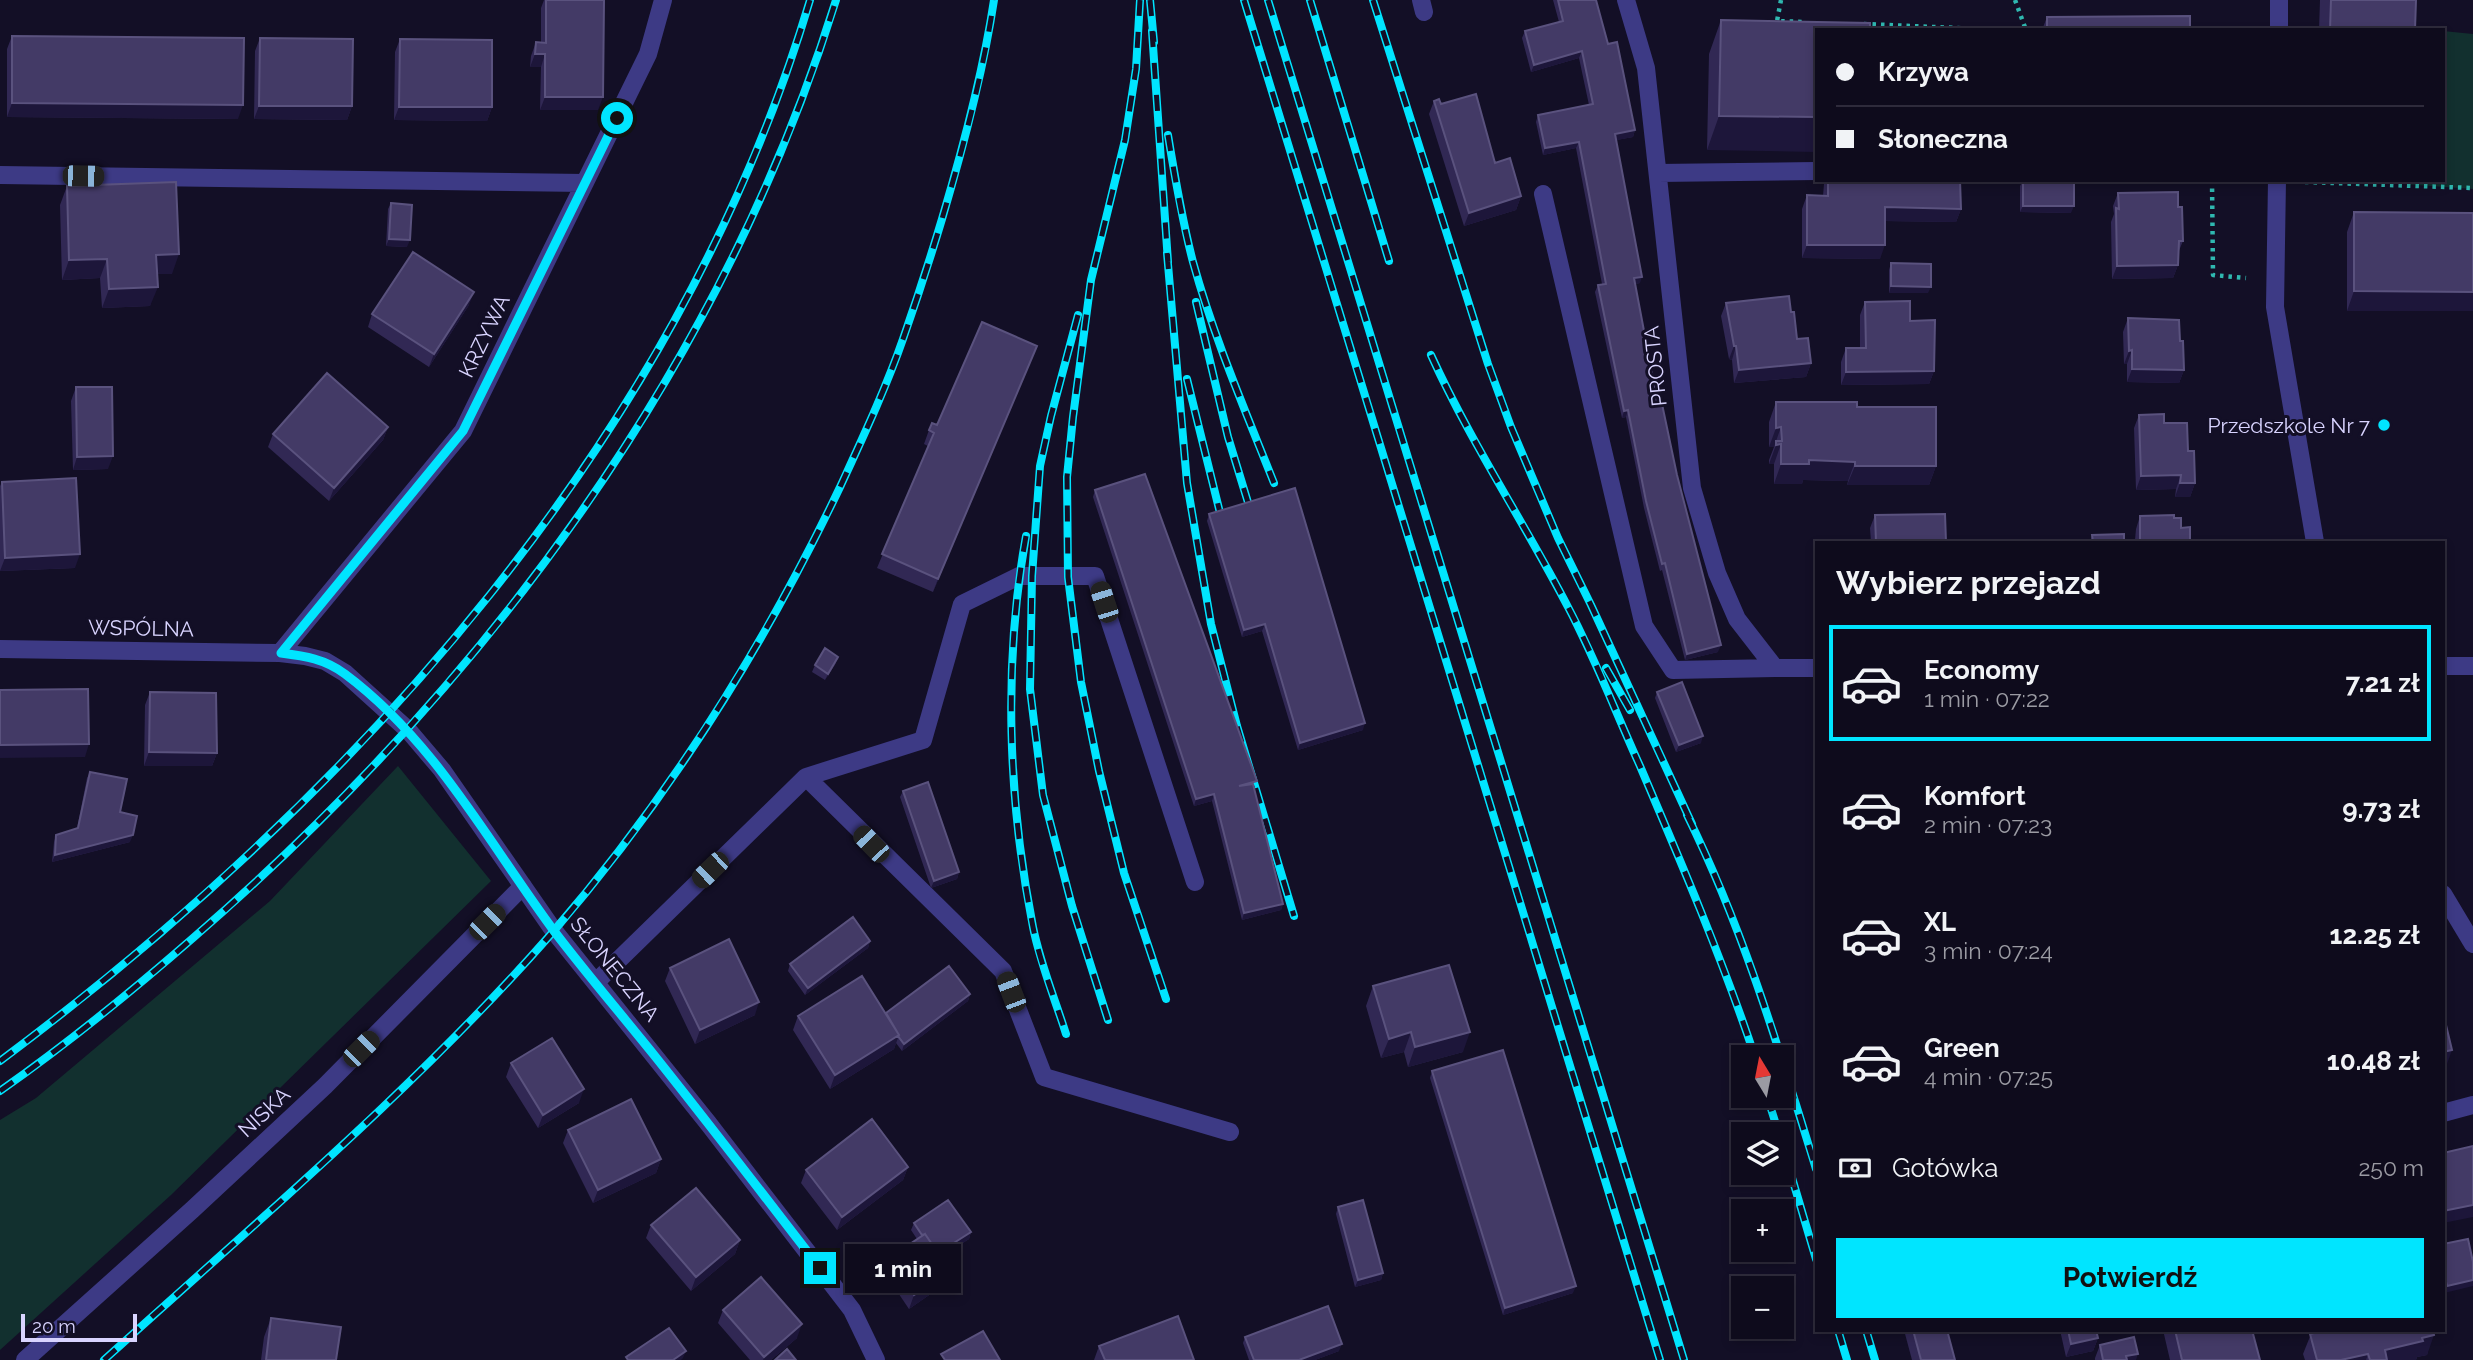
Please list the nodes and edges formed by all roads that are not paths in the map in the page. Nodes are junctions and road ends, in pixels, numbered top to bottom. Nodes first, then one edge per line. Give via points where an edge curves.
1 (663, 0) edge
2 (1626, 0) edge
3 (2279, 0) edge
4 (2279, 28) edge
5 (1815, 171) edge
6 (1658, 173) junction
7 (0, 174) edge
8 (2277, 182) edge
9 (585, 183) junction
10 (1543, 194) dead end
11 (2315, 541) edge
12 (0, 649) edge
13 (281, 653) junction
14 (2445, 666) edge
15 (2473, 666) edge
16 (1775, 668) junction
17 (1815, 668) edge
18 (806, 777) junction
19 (1195, 882) dead end
20 (523, 886) junction
21 (2445, 897) edge
22 (2473, 944) edge
23 (596, 982) junction
24 (2473, 1105) edge
25 (2445, 1112) edge
26 (1230, 1132) dead end
27 (25, 1360) edge
28 (876, 1360) edge

1 - 9 street, KRZYWA via 648,54
2 - 6 street, PROSTA via 1646,68
3 - 4 street
5 - 6 street
6 - 16 street, PROSTA via 1692,488 1717,573 1737,619
7 - 9 street
8 - 11 street via 2275,307
9 - 13 street, KRZYWA via 463,431
10 - 16 street via 1644,626 1673,670
12 - 13 street, WSPÓLNA
13 - 20 street, SŁONECZNA via 326,661 390,713 442,770
14 - 15 street
16 - 17 street
18 - 19 street via 923,740 962,604 1019,576 1095,576
18 - 23 street
18 - 26 street via 1003,971 1044,1077
20 - 23 street, SŁONECZNA
20 - 27 street, NISKA via 324,1086
21 - 22 street
23 - 28 street, SŁONECZNA via 852,1310
24 - 25 street

